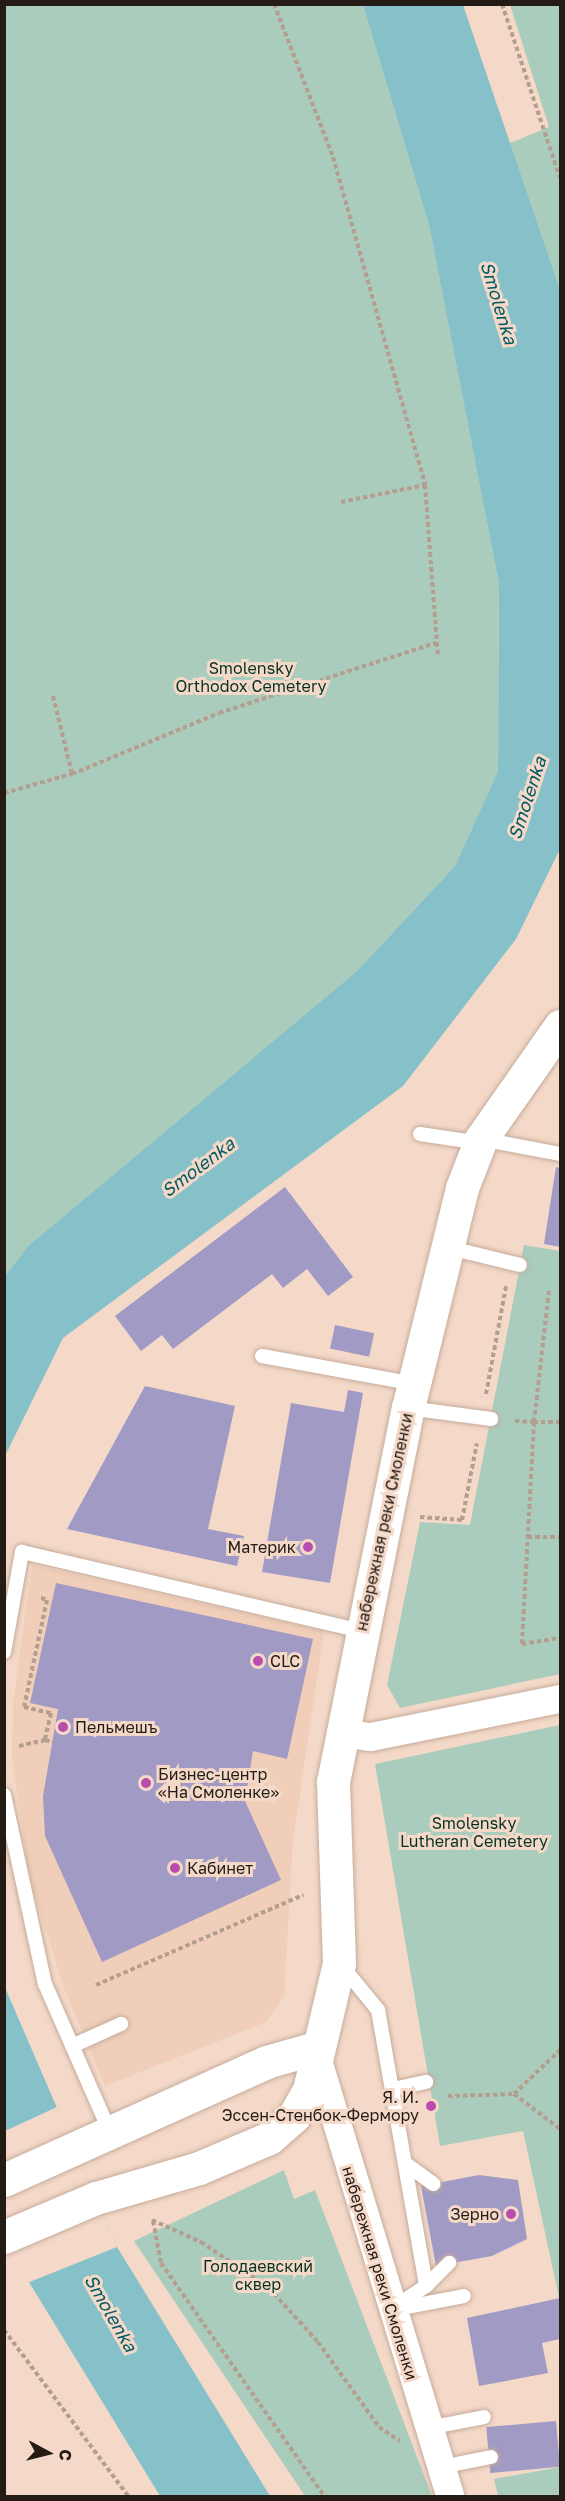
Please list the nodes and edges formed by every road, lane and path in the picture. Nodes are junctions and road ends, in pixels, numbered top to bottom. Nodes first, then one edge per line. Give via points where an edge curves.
1 (273, 4) edge
2 (502, 4) edge
3 (554, 165) junction
4 (561, 165) edge
5 (561, 178) edge
6 (425, 485) junction
7 (340, 501) dead end
8 (436, 643) junction
9 (438, 657) dead end
10 (53, 696) dead end
11 (72, 774) junction
12 (4, 793) edge
13 (556, 1039) edge
14 (420, 1134) dead end
15 (480, 1141) junction
16 (561, 1154) edge
17 (446, 1247) junction
18 (520, 1265) dead end
19 (549, 1291) dead end
20 (262, 1356) dead end
21 (411, 1396) junction
22 (491, 1419) joint
23 (534, 1422) junction
24 (561, 1422) edge
25 (528, 1537) junction
26 (561, 1537) edge
27 (41, 1598) dead end
28 (361, 1631) junction
29 (561, 1638) edge
30 (4, 1652) edge
31 (561, 1699) edge
32 (341, 1733) junction
33 (45, 1740) junction
34 (52, 1742) dead end
35 (19, 1746) dead end
36 (4, 1795) edge
37 (303, 1895) dead end
38 (339, 1963) junction
39 (96, 1985) dead end
40 (121, 2024) dead end
41 (72, 2046) junction
42 (315, 2048) junction
43 (561, 2050) edge
44 (426, 2082) dead end
45 (393, 2089) junction
46 (514, 2094) junction
47 (438, 2098) dead end
48 (561, 2129) edge
49 (111, 2134) junction
50 (406, 2164) junction
51 (4, 2180) edge
52 (434, 2184) dead end
53 (4, 2237) edge
54 (449, 2263) dead end
55 (426, 2286) junction
56 (464, 2296) dead end
57 (391, 2309) junction
58 (4, 2330) edge
59 (484, 2417) dead end
60 (418, 2436) junction
61 (491, 2457) dead end
62 (441, 2467) junction
63 (128, 2496) edge
64 (324, 2496) edge
65 (450, 2496) edge

1 - 6 path via 333,157
2 - 3 path
3 - 4 path
3 - 5 path
6 - 7 path
6 - 8 path
8 - 9 path
8 - 11 path via 219,713
10 - 11 path
11 - 12 path
13 - 15 main road, набережная реки Смоленки
14 - 15 lane
15 - 16 lane
15 - 17 main road, набережная реки Смоленки
17 - 18 lane
17 - 21 main road, набережная реки Смоленки
19 - 23 path
20 - 21 lane
21 - 22 lane
21 - 28 main road, набережная реки Смоленки
22 - 23 path
23 - 24 path
23 - 25 path
25 - 26 path
25 - 29 path via 522,1644
27 - 33 path via 47,1599 24,1707 51,1713
28 - 30 lane via 22,1552
28 - 32 main road, набережная реки Смоленки
31 - 32 street via 371,1737
32 - 38 main road, набережная реки Смоленки via 333,1782
33 - 34 path
33 - 35 path
36 - 41 lane via 45,1984
37 - 39 path
38 - 42 main road, набережная реки Смоленки via 329,2014
38 - 45 lane via 378,2010
40 - 41 lane
41 - 49 lane
42 - 49 main road via 266,2062
42 - 53 main road, набережная реки Смоленки via 309,2090 294,2116 269,2138 200,2168 96,2198
42 - 57 street, набережная реки Смоленки
43 - 46 path
44 - 45 lane
45 - 50 lane
46 - 47 path
46 - 48 path
49 - 51 main road
50 - 52 lane
50 - 55 lane
54 - 55 lane
55 - 57 lane
56 - 57 lane
57 - 60 street, набережная реки Смоленки
58 - 63 path
59 - 60 lane
60 - 62 street, набережная реки Смоленки
60 - 64 path via 379,2427 318,2342 269,2288 201,2241 152,2220 160,2263
61 - 62 lane
62 - 65 street, набережная реки Смоленки

